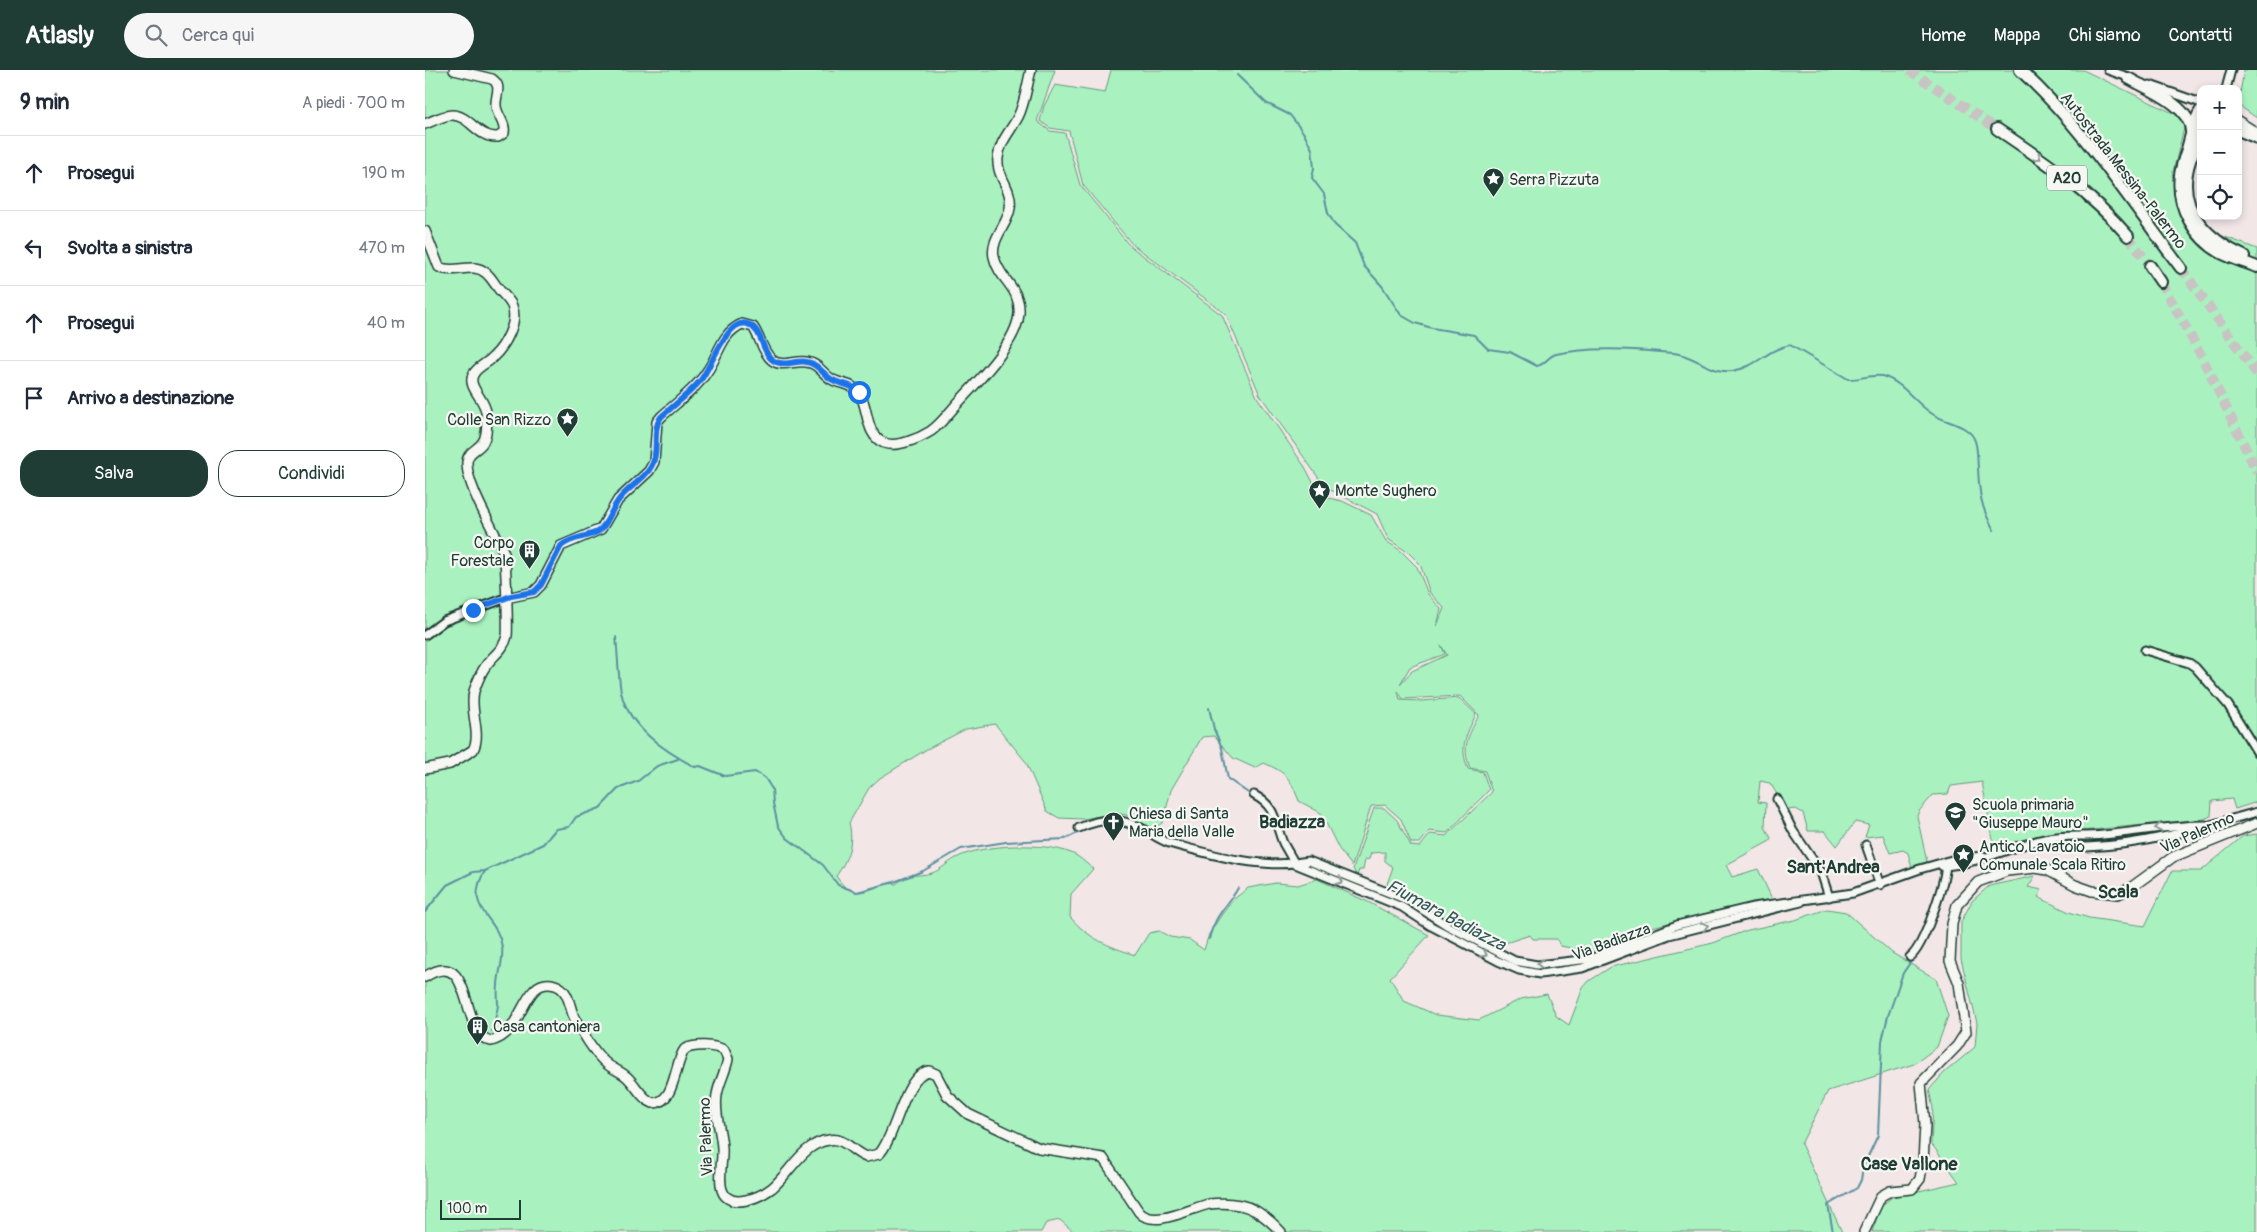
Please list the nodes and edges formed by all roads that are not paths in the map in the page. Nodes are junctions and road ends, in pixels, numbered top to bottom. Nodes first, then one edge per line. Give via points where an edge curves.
1 (454, 70) edge
2 (1031, 70) edge
3 (2020, 70) edge
4 (2108, 70) edge
5 (2231, 70) edge
6 (2128, 78) junction
7 (2227, 85) edge
8 (2197, 102) edge
9 (2197, 115) edge
10 (425, 124) edge
11 (2242, 124) edge
12 (1997, 129) tunnel mouth
13 (2197, 131) edge
14 (2242, 132) edge
15 (2257, 133) edge
16 (2197, 135) edge
17 (2257, 138) edge
18 (2197, 139) edge
19 (425, 231) edge
20 (2128, 236) tunnel mouth
21 (2245, 259) junction
22 (2257, 260) edge
23 (2150, 266) tunnel mouth
24 (2257, 267) edge
25 (2181, 268) tunnel mouth
26 (2161, 282) tunnel mouth
27 (506, 598) junction
28 (425, 635) edge
29 (2145, 650) dead end
30 (2257, 752) edge
31 (425, 768) edge
32 (1253, 795) dead end
33 (1777, 799) dead end
34 (2253, 813) edge
35 (2255, 824) edge
36 (1079, 828) dead end
37 (1866, 845) dead end
38 (1295, 864) junction
39 (1946, 864) junction
40 (1880, 885) junction
41 (1829, 897) junction
42 (1807, 900) junction
43 (1910, 957) dead end
44 (1580, 960) junction
45 (1582, 968) junction
46 (425, 977) edge
47 (1281, 1232) edge
48 (1864, 1232) edge

1 - 10 main road via 496,82 496,107 504,133 498,137 488,136 453,115
2 - 27 main road via 1019,113 1003,140 998,164 1010,192 1011,206 996,239 993,255 1017,293 1019,317 1009,342 982,378 936,427 907,441 883,442 872,430 855,388 831,379 813,364 775,362 753,327 742,324 725,336 699,382 657,422 654,462 649,471 618,500 601,528 561,546 534,592
3 - 25 highway, Autostrada Messina-Palermo / A20 via 2058,107
4 - 6 street
5 - 7 street
6 - 8 street
6 - 16 highway via 2181,109
9 - 13 highway
11 - 15 main road
12 -> 20 highway, A20 via 2084,192
14 - 17 highway
18 - 21 highway via 2179,178 2183,208 2193,227 2209,245 2225,254
19 - 27 main road via 439,267 446,270 483,270 513,308 511,327 504,342 472,376 472,385 485,406 487,422 484,438 470,454 467,465 486,519 505,556
21 - 22 highway
21 - 24 highway
23 - 26 highway
27 - 28 street via 444,621
27 - 31 main road via 505,642 483,669 474,694 472,714 477,738 474,748 454,763
29 - 30 street via 2189,662 2195,667 2228,705
32 - 38 street via 1269,805
33 - 41 street via 1793,831 1821,872
34 - 35 street
34 - 39 street, Via Badiazza via 2206,825 2050,838
35 - 48 main road, Via Palermo via 2173,857 2118,894 2086,889 2040,868 2014,870 1985,878 1972,888 1955,909 1950,958 1959,983 1966,1030 1957,1046 1921,1083 1925,1133 1919,1179 1912,1189 1881,1196
36 - 38 street, Via Badiazza via 1100,820 1118,820 1167,842 1240,860
37 - 40 street
44 -> 38 street, Via Badiazza via 1520,963 1457,931 1398,895 1309,861
38 -> 45 street, Via Badiazza via 1402,907 1450,936 1519,970 1545,974
39 - 40 street, Via Badiazza via 1915,870
39 - 43 street via 1924,935
40 - 41 street, Via Badiazza
41 - 42 street, Via Badiazza
42 - 44 street, Via Badiazza via 1753,907 1677,925 1604,955
45 -> 42 street, Via Badiazza via 1669,935
44 - 45 street
46 - 47 main road, Via Palermo via 443,971 457,977 477,1031 491,1041 512,1030 525,1002 535,990 547,984 558,986 565,992 577,1022 603,1061 625,1075 645,1099 653,1103 661,1101 668,1092 685,1049 693,1046 724,1050 728,1062 718,1089 716,1113 722,1146 722,1190 735,1201 769,1190 804,1153 826,1140 841,1141 863,1156 877,1156 887,1143 907,1092 921,1074 929,1071 936,1074 945,1092 959,1108 983,1122 1042,1149 1103,1158 1145,1217 1170,1216 1210,1204 1235,1204 1257,1211

